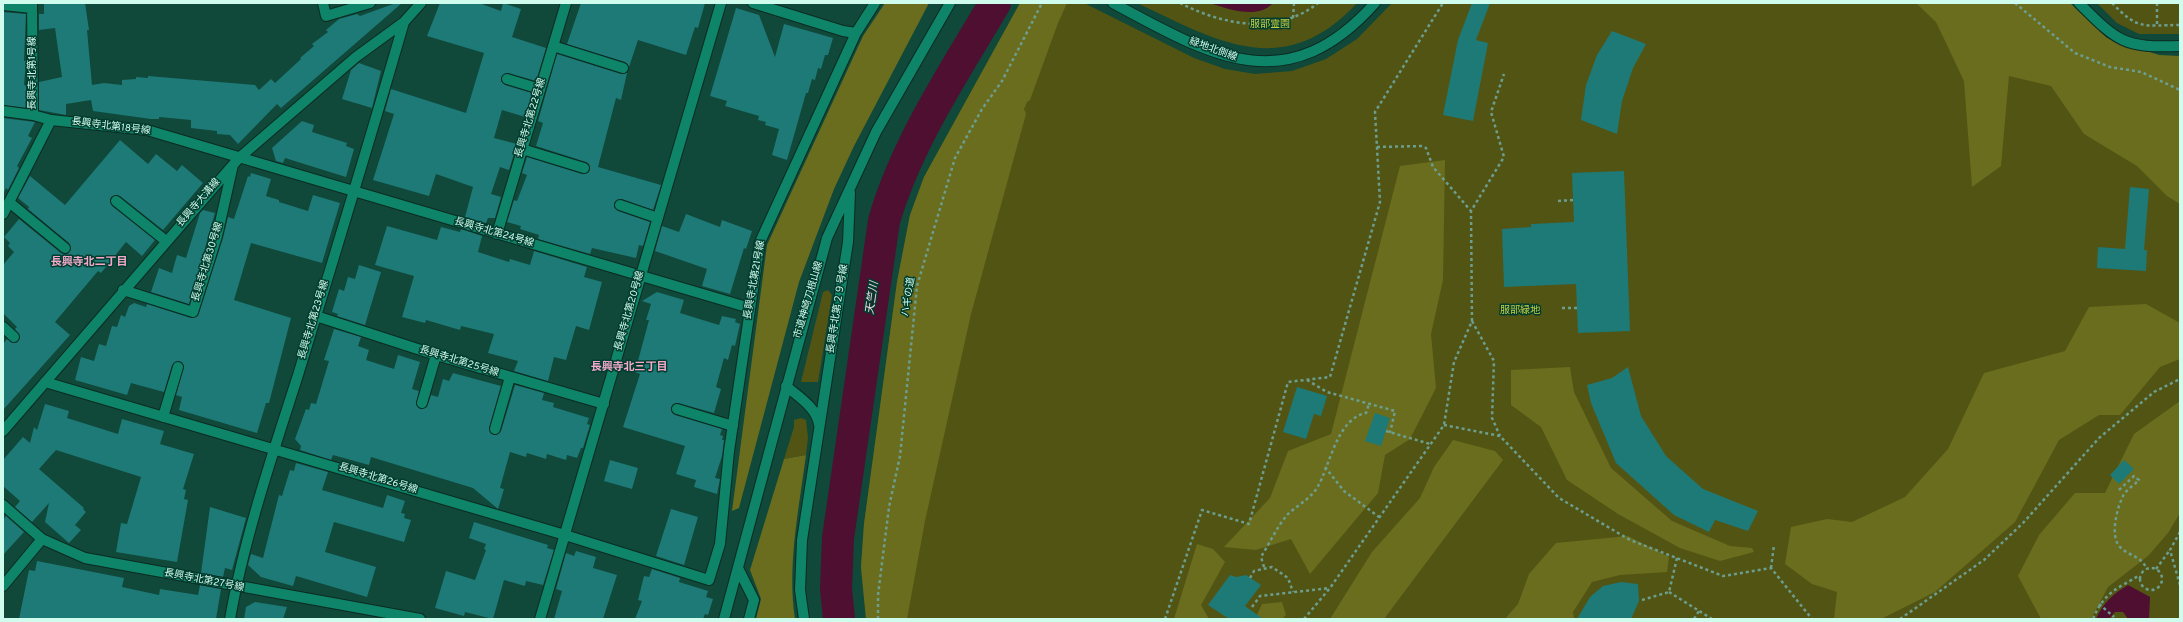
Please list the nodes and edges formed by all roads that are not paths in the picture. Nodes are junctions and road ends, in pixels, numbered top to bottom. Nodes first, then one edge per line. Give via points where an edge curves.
1 (323, 3) edge
2 (370, 3) edge
3 (421, 3) edge
4 (566, 3) edge
5 (721, 3) edge
6 (753, 3) edge
7 (874, 3) edge
8 (950, 3) edge
9 (1113, 3) edge
10 (1375, 3) edge
11 (2079, 3) edge
12 (3, 5) edge
13 (32, 6) edge
14 (404, 22) junction
15 (856, 33) junction
16 (553, 46) junction
17 (2180, 46) edge
18 (623, 68) dead end
19 (507, 78) dead end
20 (540, 89) junction
21 (3, 111) edge
22 (32, 115) junction
23 (51, 120) junction
24 (522, 149) junction
25 (236, 161) junction
26 (584, 168) dead end
27 (850, 189) junction
28 (354, 192) junction
29 (116, 201) dead end
30 (9, 202) junction
31 (620, 205) dead end
32 (3, 214) edge
33 (658, 218) junction
34 (497, 234) junction
35 (166, 241) junction
36 (65, 248) dead end
37 (640, 276) junction
38 (123, 290) junction
39 (750, 308) junction
40 (316, 316) junction
41 (3, 327) edge
42 (14, 336) dead end
43 (436, 355) junction
44 (178, 367) dead end
45 (510, 377) junction
46 (45, 382) junction
47 (786, 386) junction
48 (422, 402) dead end
49 (604, 404) junction
50 (677, 409) dead end
51 (163, 417) junction
52 (733, 426) junction
53 (820, 427) junction
54 (495, 429) dead end
55 (3, 431) edge
56 (275, 449) junction
57 (3, 505) edge
58 (565, 535) junction
59 (42, 539) junction
60 (738, 568) junction
61 (709, 580) joint
62 (3, 586) edge
63 (236, 587) junction
64 (230, 619) edge
65 (420, 619) edge
66 (540, 619) edge
67 (724, 619) edge
68 (749, 619) edge
69 (804, 619) edge

1 - 2 street via 326,16
3 - 14 street, 長興寺大溝線
4 - 16 street, 長興寺北第22号線
5 - 33 street, 長興寺北第20号線
6 - 15 street
7 - 15 street, 長興寺北第21号線
8 - 27 street, 市道神崎刀根山線 via 886,113
9 - 10 street, 緑地北側線 via 1208,50 1239,59 1265,61 1303,56 1326,45 1347,32
11 - 17 street via 2107,31 2128,44 2150,47
12 - 13 street
13 - 22 street, 長興寺北第1号線
14 - 25 street, 長興寺大溝線 via 356,57
14 - 28 street, 長興寺北第23号線
15 - 39 street, 長興寺北第21号線 via 760,242
16 - 18 street
16 - 20 street, 長興寺北第22号線
19 - 20 street
20 - 24 street, 長興寺北第22号線
21 - 22 street
22 - 23 street, 長興寺北第1号線
23 - 25 street, 長興寺北第18号線 via 147,130
23 - 30 street
24 - 26 street
24 - 34 street, 長興寺北第22号線
25 - 28 street, 長興寺北第24号線
25 - 35 street, 長興寺大溝線
25 - 38 street, 長興寺北第30号線 via 217,236 193,312
27 - 47 street, 市道神崎刀根山線 via 827,238
27 - 53 street, 長興寺北第２９号線 via 848,242
28 - 34 street, 長興寺北第24号線
28 - 40 street, 長興寺北第23号線
29 - 35 street
30 - 32 street
30 - 36 street
31 - 33 street
33 - 37 street, 長興寺北第20号線
34 - 37 street, 長興寺北第24号線
35 - 38 street, 長興寺大溝線
37 - 39 street, 長興寺北第24号線
37 - 49 street, 長興寺北第20号線
38 - 46 street, 長興寺大溝線
39 - 52 street, 長興寺北第21号線
40 - 43 street, 長興寺北第25号線
40 - 56 street, 長興寺北第23号線
41 - 42 street
43 - 45 street, 長興寺北第25号線
43 - 48 street
44 - 51 street
45 - 49 street, 長興寺北第25号線
45 - 54 street
46 - 51 street, 長興寺北第26号線
46 - 55 street, 長興寺大溝線
47 - 53 street via 815,413
47 - 60 street, 市道神崎刀根山線
49 - 58 street, 長興寺北第20号線
50 - 52 street
51 - 56 street, 長興寺北第26号線
52 - 61 street, 長興寺北第21号線 via 720,544
53 - 69 street, 長興寺北第２９号線 via 800,566
56 - 58 street, 長興寺北第26号線
56 - 63 street, 長興寺北第23号線
57 - 59 street, 長興寺北第27号線
58 - 61 street, 長興寺北第26号線
58 - 66 street, 長興寺北第20号線
59 - 62 street
59 - 63 street, 長興寺北第27号線 via 86,558
60 - 67 street, 市道神崎刀根山線
60 - 68 street via 754,600
63 - 64 street, 長興寺北第23号線
63 - 65 street, 長興寺北第27号線

